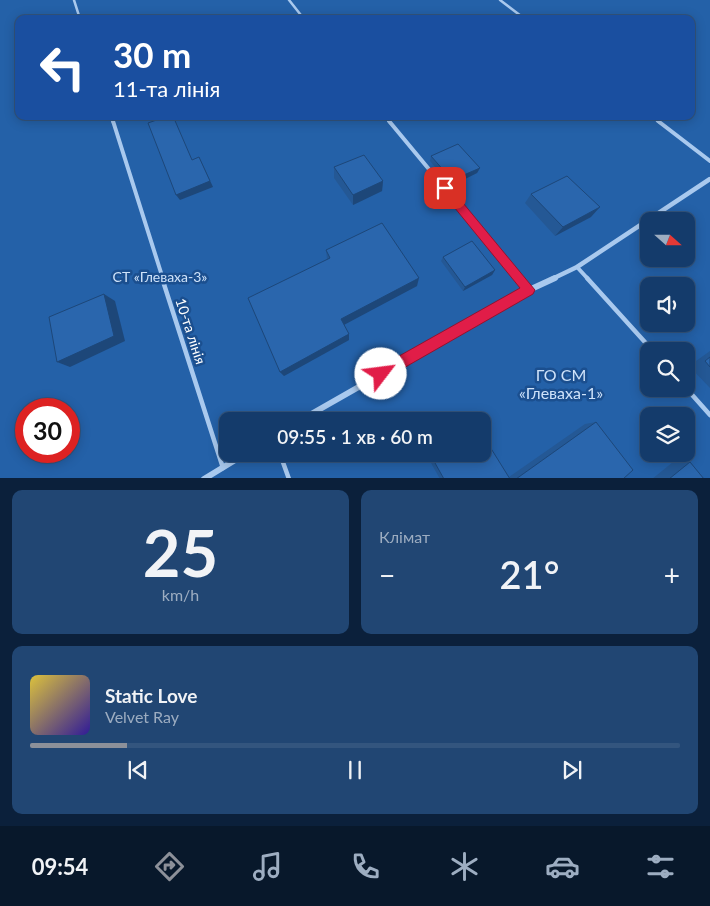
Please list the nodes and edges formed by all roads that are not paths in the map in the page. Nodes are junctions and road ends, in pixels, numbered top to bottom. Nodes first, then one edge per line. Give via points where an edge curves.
1 (74, 0) edge
2 (289, 0) edge
3 (500, 0) edge
4 (79, 15) edge
5 (301, 15) edge
6 (520, 15) edge
7 (112, 120) edge
8 (388, 120) edge
9 (656, 120) edge
10 (710, 161) edge
11 (710, 179) edge
12 (576, 267) junction
13 (529, 290) junction
14 (645, 342) edge
15 (694, 397) edge
16 (315, 412) edge
17 (710, 414) edge
18 (232, 462) edge
19 (283, 462) edge
20 (223, 468) junction
21 (204, 478) edge
22 (290, 478) edge

1 - 4 lane
2 - 5 lane
3 - 6 lane
7 - 20 lane, 10-та лінія
8 - 13 lane
9 - 10 lane
11 - 12 street
12 - 13 street
12 - 14 lane
13 - 16 street
15 - 17 lane
18 - 20 street
19 - 22 lane
20 - 21 street

